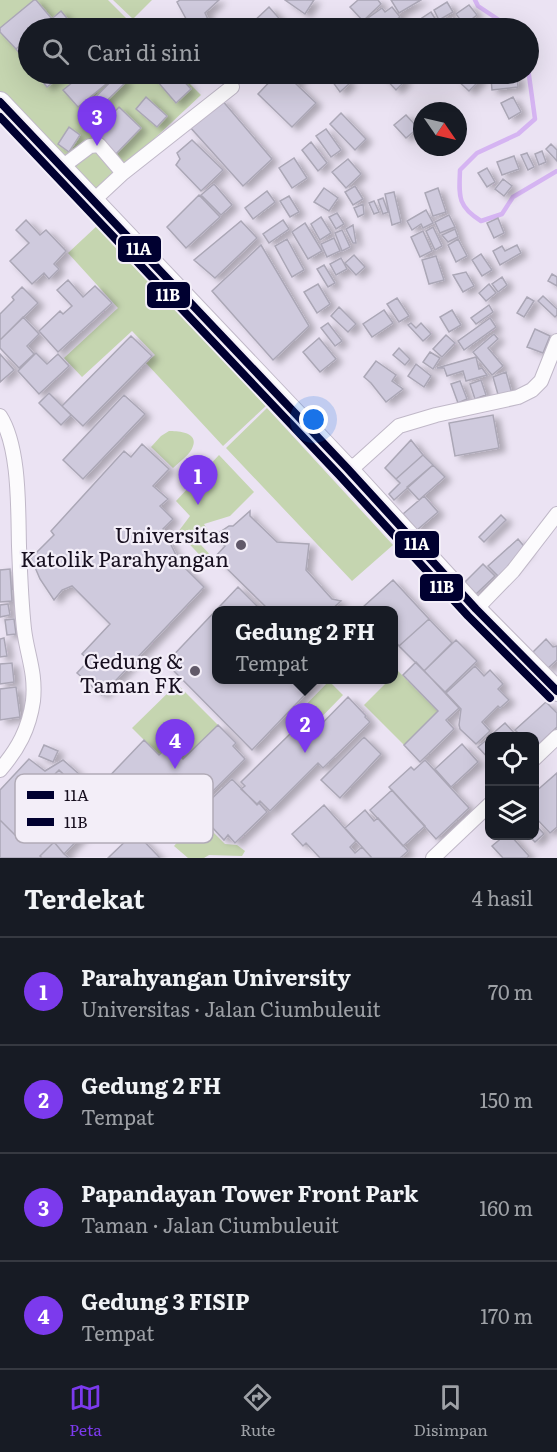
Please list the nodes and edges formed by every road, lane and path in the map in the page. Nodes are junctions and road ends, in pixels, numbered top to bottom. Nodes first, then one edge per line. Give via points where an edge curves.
1 (232, 87) dead end
2 (0, 102) edge
3 (62, 167) junction
4 (123, 172) junction
5 (94, 200) junction
6 (557, 341) edge
7 (0, 416) edge
8 (346, 468) junction
9 (557, 514) edge
10 (476, 609) junction
11 (557, 691) edge
12 (557, 737) edge
13 (539, 754) edge
14 (0, 770) edge
15 (485, 808) edge
16 (433, 858) edge

1 - 4 street
2 - 3 main road
3 - 4 street via 90,146 99,145
3 - 5 main road
4 - 5 street
5 - 8 main road
6 - 8 street via 541,381 532,390 518,397 399,426 357,464
7 - 14 street via 13,457 24,631 34,675 25,735
8 - 10 main road
9 - 10 street via 513,571
10 - 11 main road
12 - 13 street
15 - 16 street

